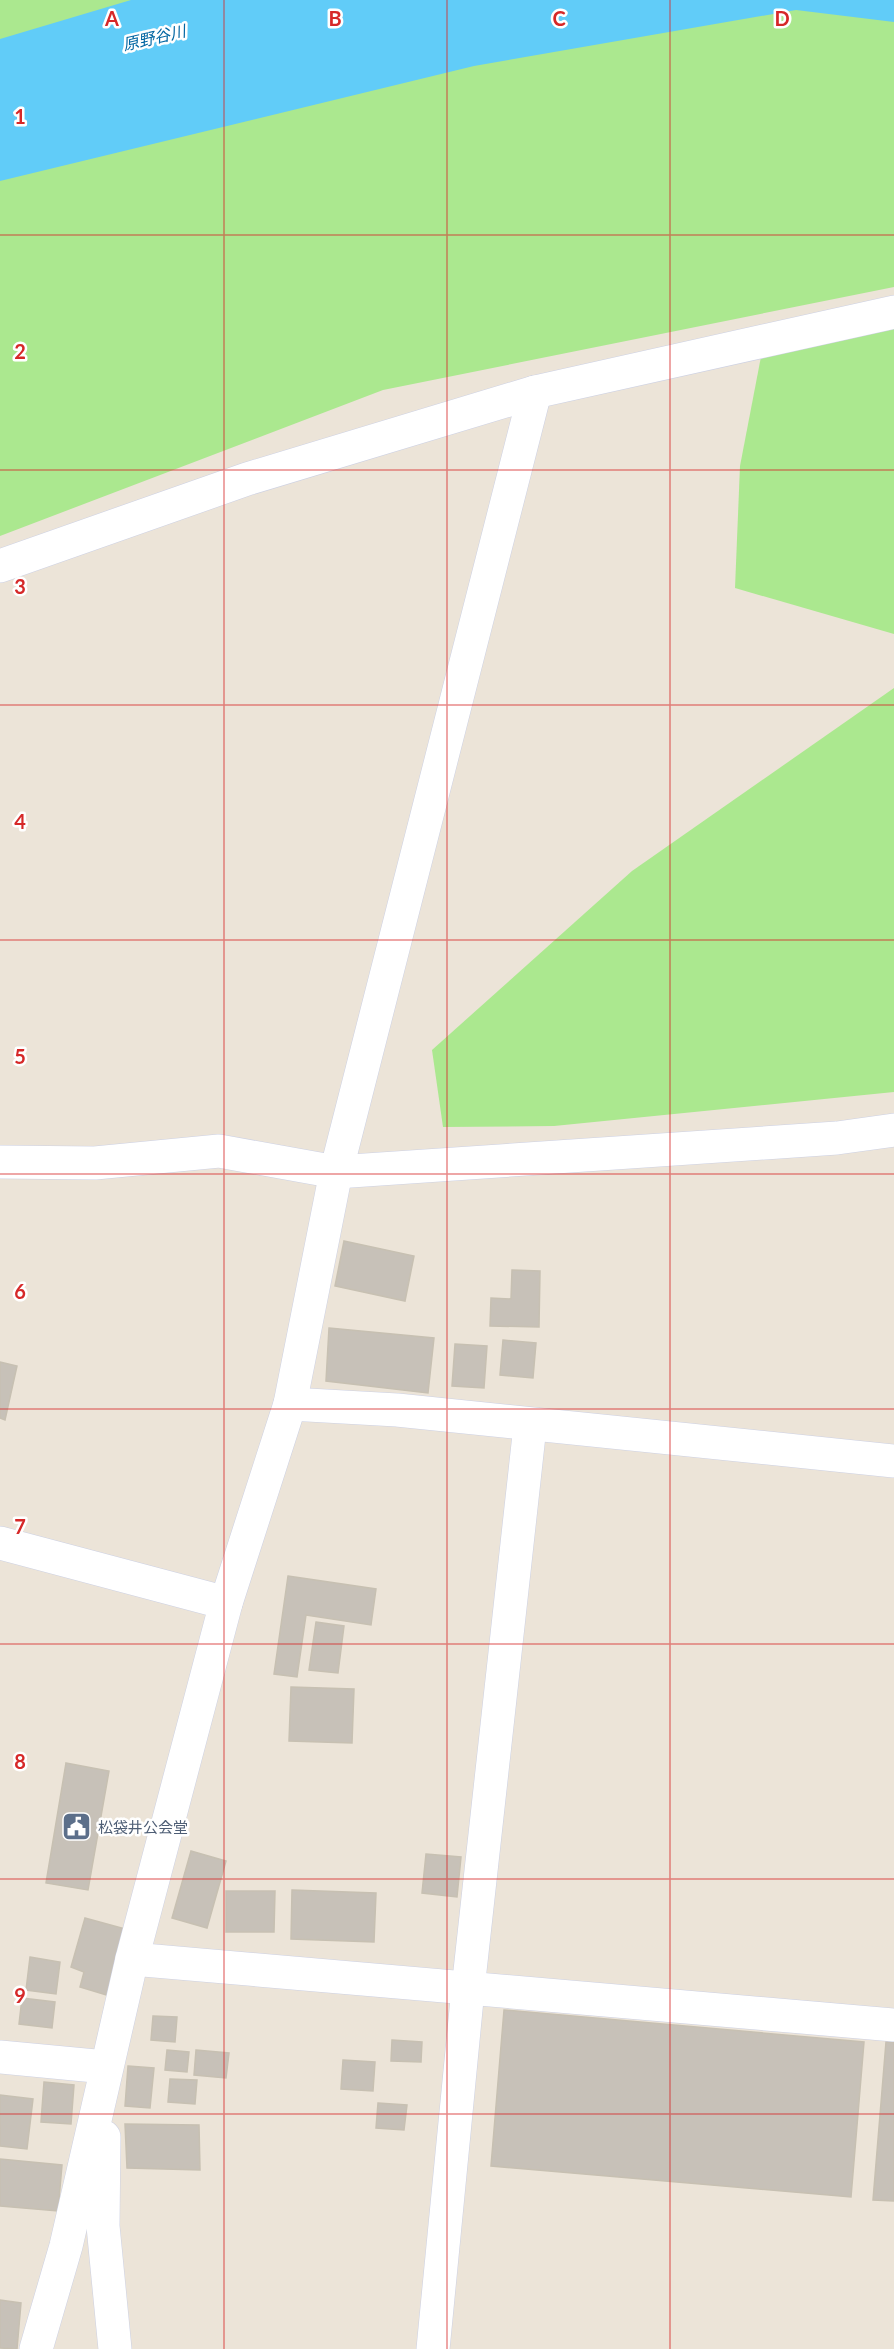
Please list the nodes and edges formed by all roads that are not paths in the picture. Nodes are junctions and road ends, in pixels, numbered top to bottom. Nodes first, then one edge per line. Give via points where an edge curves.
1 (894, 312) edge
2 (535, 392) junction
3 (0, 566) edge
4 (894, 1130) edge
5 (0, 1162) edge
6 (336, 1172) junction
7 (290, 1404) junction
8 (530, 1426) junction
9 (894, 1461) edge
10 (0, 1543) edge
11 (226, 1603) junction
12 (132, 1959) junction
13 (468, 1989) junction
14 (894, 2025) edge
15 (0, 2057) edge
16 (106, 2067) junction
17 (36, 2349) edge
18 (115, 2349) edge
19 (433, 2349) edge

1 - 2 street
2 - 3 street via 247,479
2 - 6 street
4 - 6 street via 837,1138
5 - 6 street via 94,1163 219,1151
6 - 7 street
7 - 8 street via 397,1410
7 - 11 street
8 - 9 street
8 - 13 street
10 - 11 street
11 - 12 street
12 - 13 street
12 - 16 street
13 - 14 street
13 - 19 street
15 - 16 street
16 - 17 street via 66,2246
16 - 18 street via 103,2226

